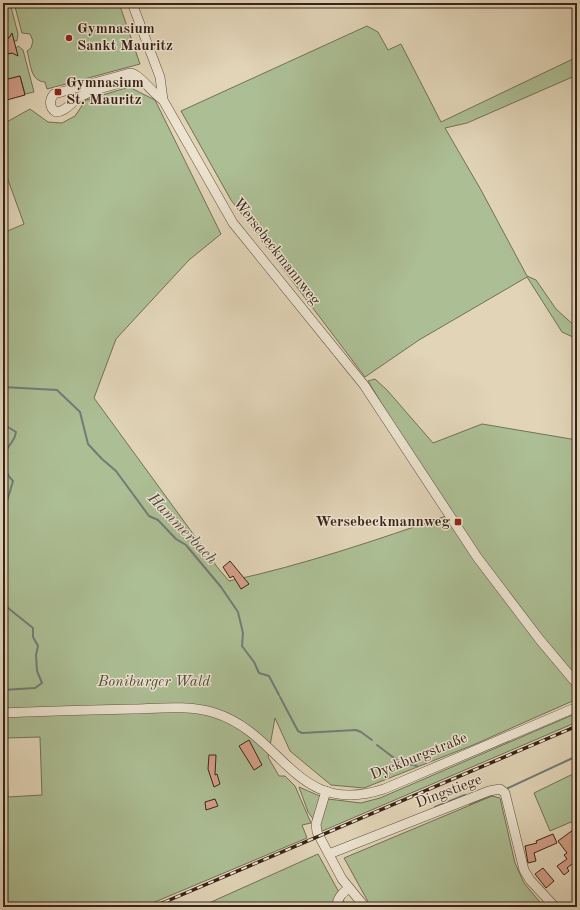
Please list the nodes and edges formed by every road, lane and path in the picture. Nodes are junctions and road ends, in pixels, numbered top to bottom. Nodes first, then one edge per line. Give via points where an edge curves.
1 (132, 3) edge
2 (139, 78) junction
3 (163, 100) junction
4 (577, 684) edge
5 (577, 706) edge
6 (3, 713) edge
7 (326, 791) junction
8 (329, 854) junction
9 (349, 888) junction
10 (337, 907) edge
11 (365, 907) edge
12 (555, 907) edge

1 - 3 street, Wersebeckmannweg via 160,77
2 - 2 street via 134,74 127,74 58,92 52,96 51,106 54,110 62,111 88,93
2 - 3 street, Wersebeckmannweg
3 - 4 street, Wersebeckmannweg via 233,223 364,385 476,557
5 - 7 street, Dyckburgstraße via 378,791 348,795
6 - 7 street, Dyckburgstraße via 177,708 209,711 229,718 253,732 296,775
7 - 8 street via 316,828
8 - 9 street
8 - 12 street, Dingstiege via 489,790 500,789 505,793 524,870
9 - 10 street via 340,896
9 - 11 street

